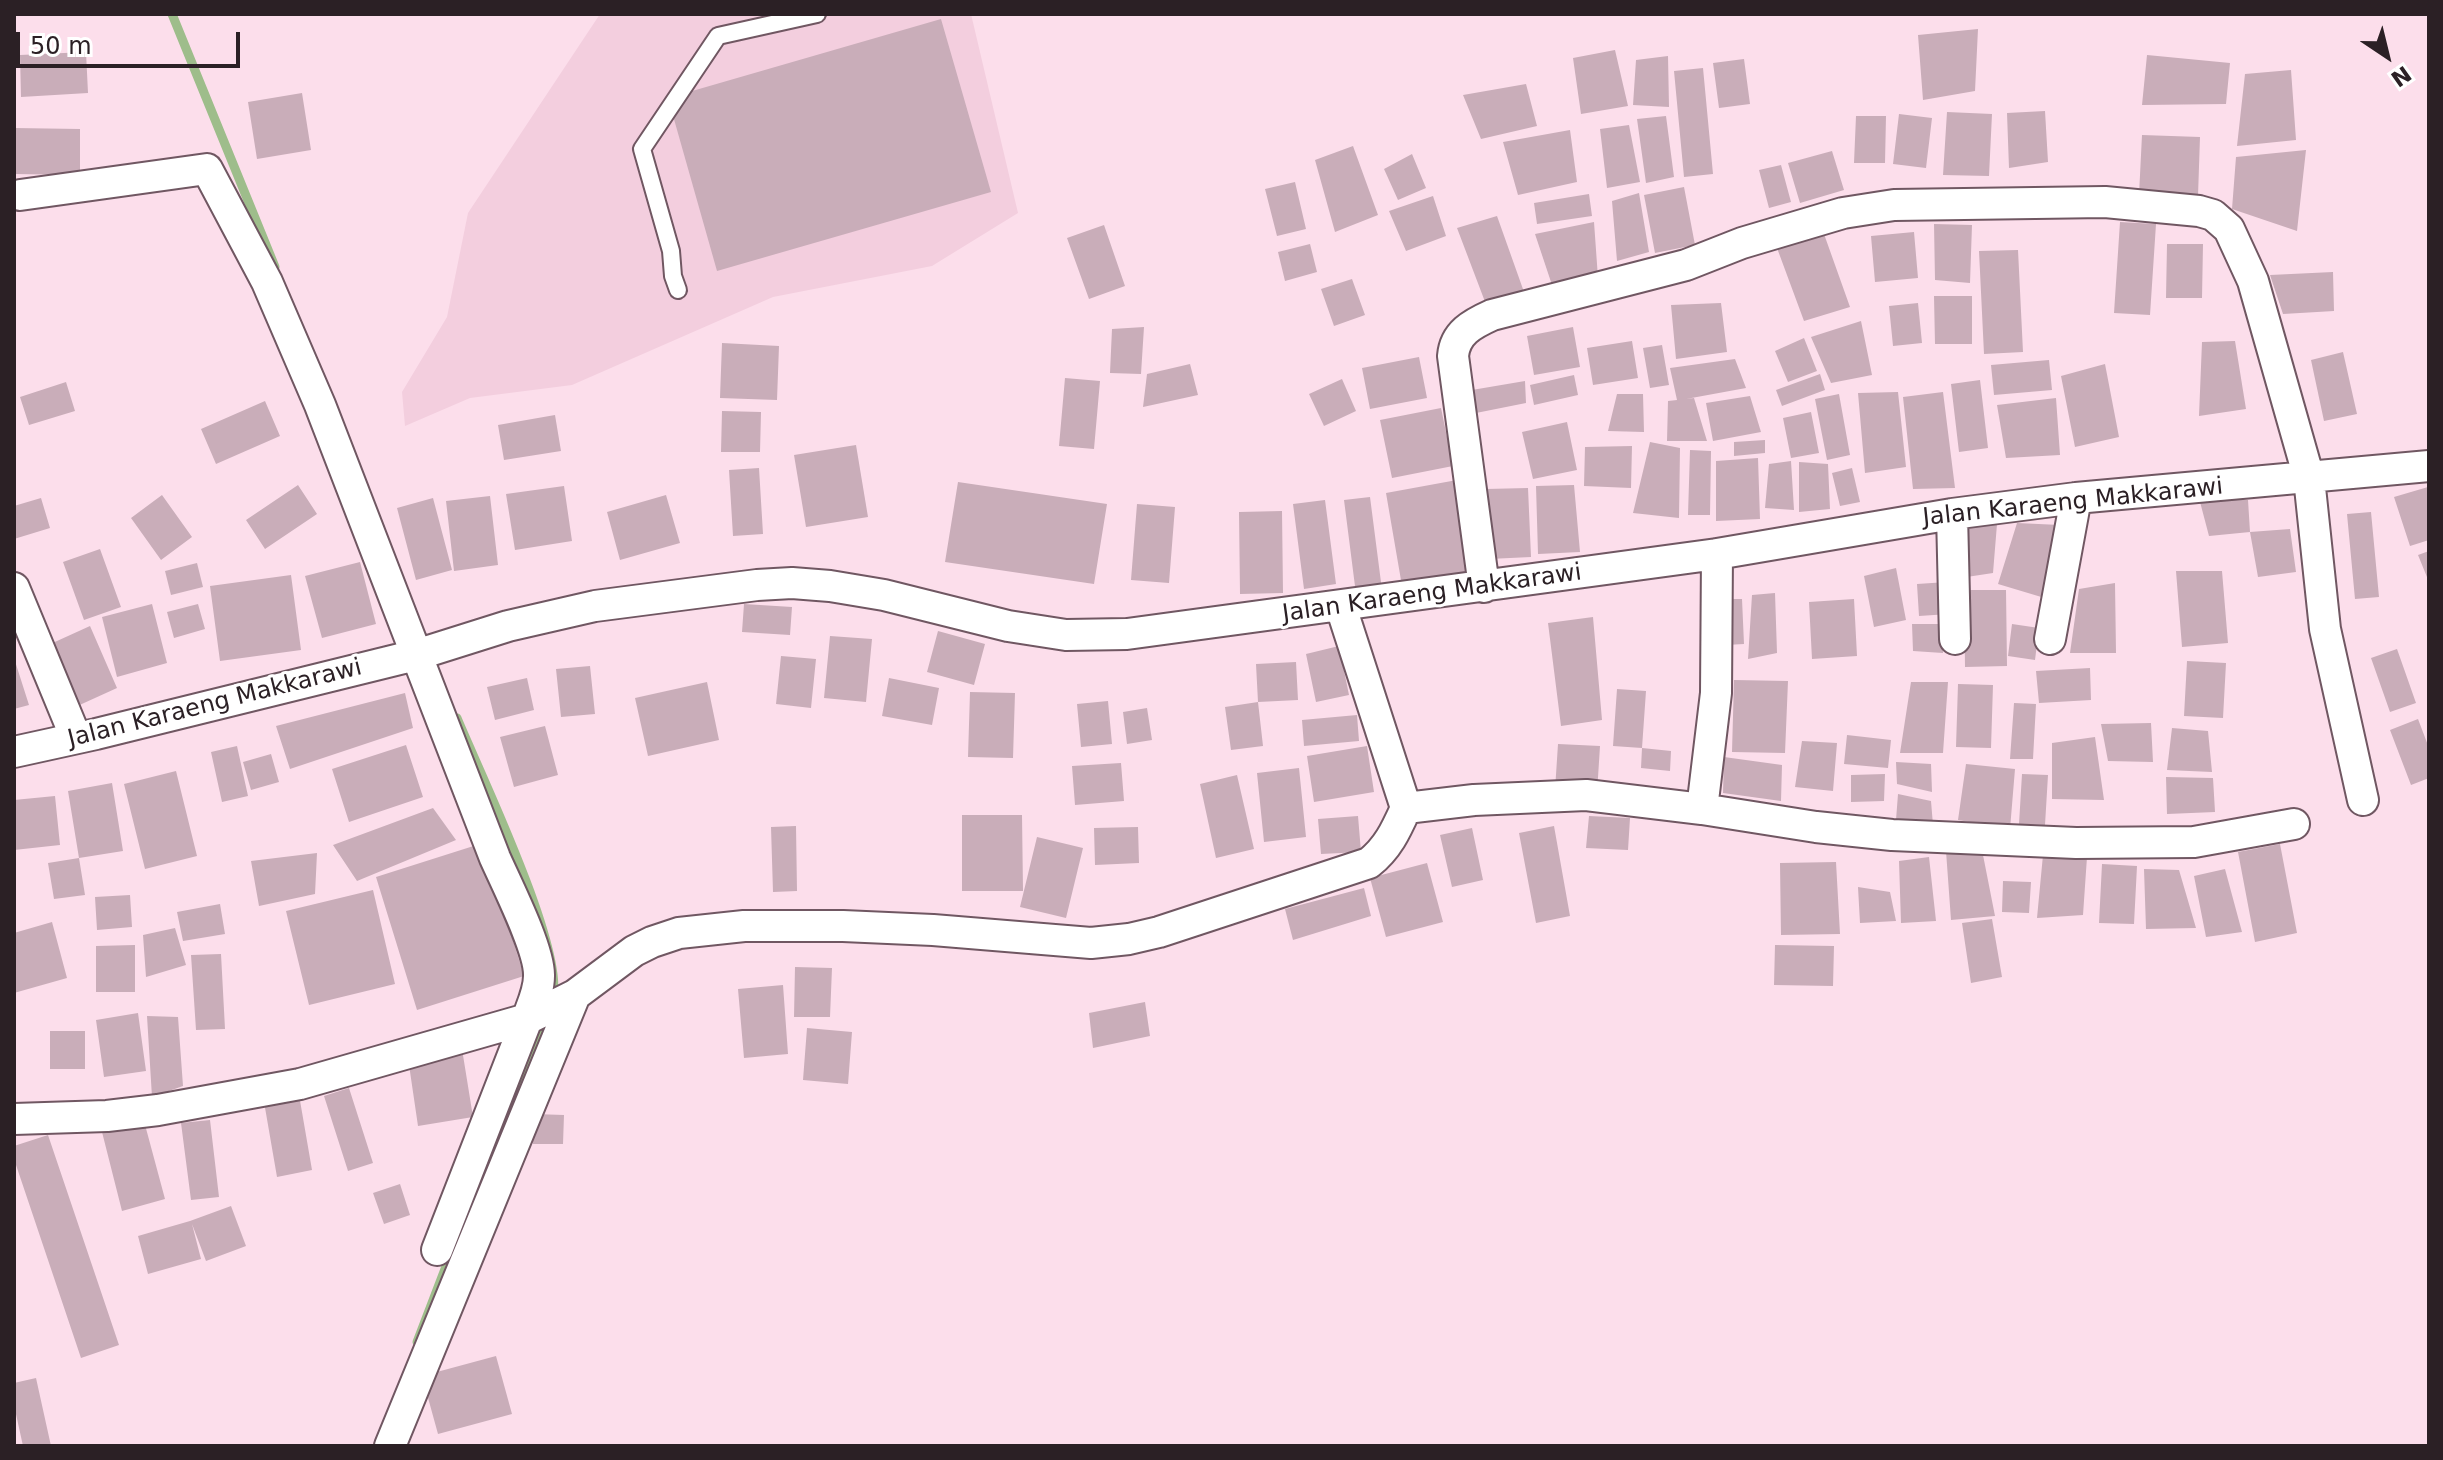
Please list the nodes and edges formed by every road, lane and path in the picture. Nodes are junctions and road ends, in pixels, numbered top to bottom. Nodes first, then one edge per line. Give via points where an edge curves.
1 (817, 14) edge
2 (20, 195) dead end
3 (678, 290) dead end
4 (2429, 466) edge
5 (2309, 478) junction
6 (2076, 498) junction
7 (1952, 514) junction
8 (1717, 554) junction
9 (1484, 587) junction
10 (14, 588) edge
11 (1341, 607) junction
12 (1955, 639) dead end
13 (2050, 639) dead end
14 (425, 651) junction
15 (76, 738) junction
16 (14, 752) edge
17 (2363, 800) dead end
18 (1406, 808) junction
19 (1702, 809) junction
20 (2294, 824) dead end
21 (551, 1007) junction
22 (14, 1119) edge
23 (437, 1250) dead end
24 (390, 1446) edge

1 - 3 lane via 718,36 642,149
2 - 14 street via 207,169 267,282
4 - 5 street, Jalan Karaeng Makkarawi
5 - 6 street, Jalan Karaeng Makkarawi
5 - 9 street via 2253,281 2229,229 2213,215 2105,202 1894,205 1843,213 1686,265 1471,325 1454,344 1453,356
5 - 17 street via 2325,629
6 - 7 street, Jalan Karaeng Makkarawi
6 - 13 street
7 - 8 street, Jalan Karaeng Makkarawi
7 - 12 street
8 - 9 street, Jalan Karaeng Makkarawi
8 - 19 street via 1716,693
9 - 11 street, Jalan Karaeng Makkarawi
10 - 15 street
11 - 14 street, Jalan Karaeng Makkarawi via 1127,634 1066,635 884,595 792,583 595,606
11 - 18 street
14 - 15 street, Jalan Karaeng Makkarawi
14 - 21 street via 535,955 538,989
15 - 16 street, Jalan Karaeng Makkarawi
18 - 19 street via 1586,795
18 - 21 street via 1388,844 1369,863 1144,936 1091,943 843,926 692,931 643,946
19 - 20 street via 1892,835 2121,844 2194,842
21 - 22 street via 300,1084 107,1116
21 - 23 street
21 - 24 street

